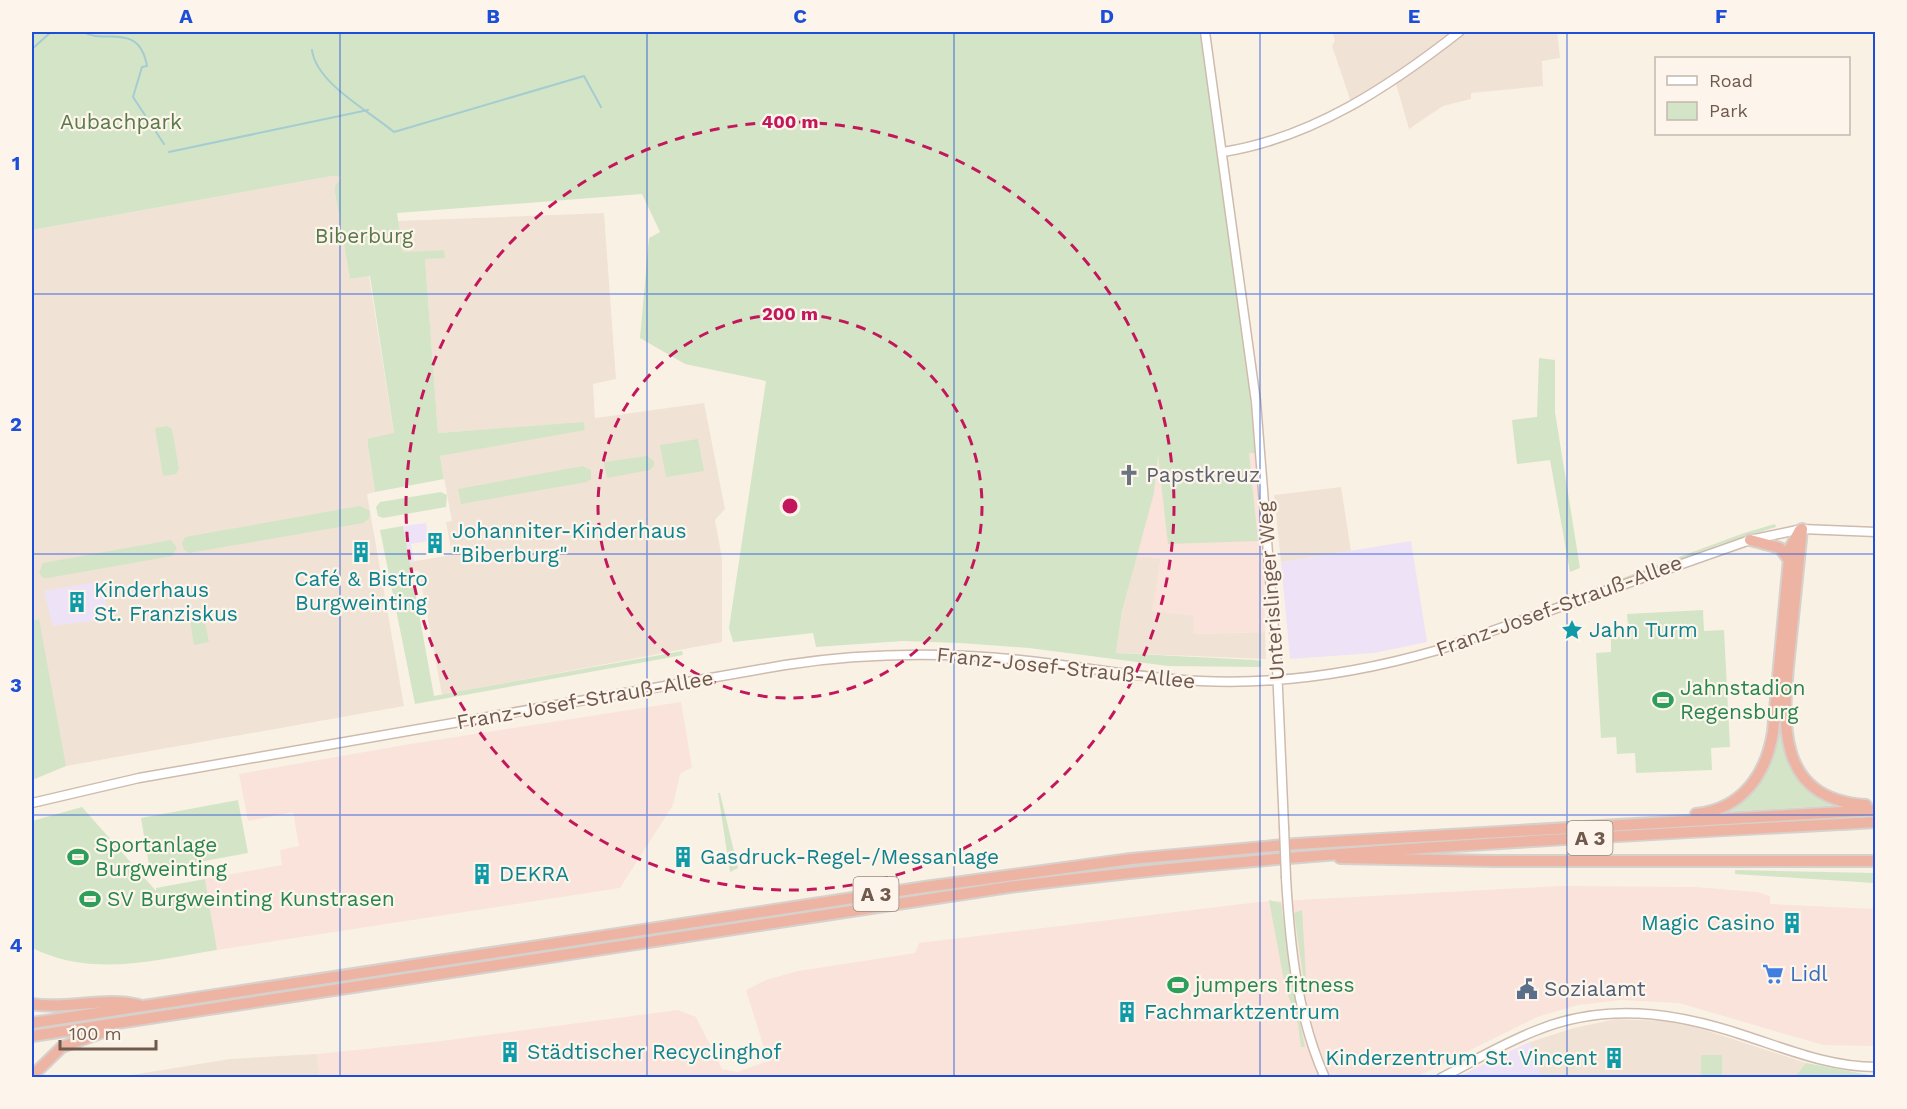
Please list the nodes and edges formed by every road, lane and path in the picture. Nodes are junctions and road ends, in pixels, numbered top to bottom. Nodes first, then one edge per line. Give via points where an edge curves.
1 (1204, 32) edge
2 (1459, 32) edge
3 (1223, 152) junction
4 (1801, 529) junction
5 (1875, 532) edge
6 (1750, 540) junction
7 (1789, 560) junction
8 (1278, 680) junction
9 (32, 803) edge
10 (1875, 805) edge
11 (1875, 810) edge
12 (1875, 822) edge
13 (1561, 827) junction
14 (1304, 855) junction
15 (1873, 861) edge
16 (32, 1004) edge
17 (142, 1006) junction
18 (157, 1017) junction
19 (32, 1023) edge
20 (32, 1036) edge
21 (1875, 1067) edge
22 (32, 1076) edge
23 (1325, 1077) edge
24 (1441, 1077) edge

1 - 3 street, Unterislinger Weg
2 - 3 street via 1358,103 1281,136
3 - 8 street, Unterislinger Weg via 1256,402
4 - 5 street, Franz-Josef-Strauß-Allee
4 - 6 street, Franz-Josef-Strauß-Allee
4 - 7 highway, A 3 via 1791,542
4 - 10 highway via 1785,697 1786,743 1802,775 1815,788 1834,799
6 - 7 highway via 1780,548
6 - 8 street, Franz-Josef-Strauß-Allee via 1438,650 1384,664
7 - 13 highway, A 3 via 1771,744 1763,769 1752,785 1726,806 1700,814
8 - 9 street, Franz-Josef-Strauß-Allee via 1173,679 959,655 854,656 139,778
8 - 23 street, Unterislinger Weg, bridge via 1296,977 1308,1031
11 - 13 highway, A 3
12 - 14 highway, A 3
13 - 17 highway, A 3 via 1296,844 1050,869
14 - 15 highway via 1422,861
14 - 18 highway, A 3 via 1009,886
16 - 17 highway, A 3 via 125,1002
17 - 19 highway, A 3
18 - 20 highway, A 3
18 - 22 highway, A 3 via 147,1024 77,1040 52,1054
21 - 24 street via 1825,1060 1682,1017 1633,1012 1583,1017 1535,1030

